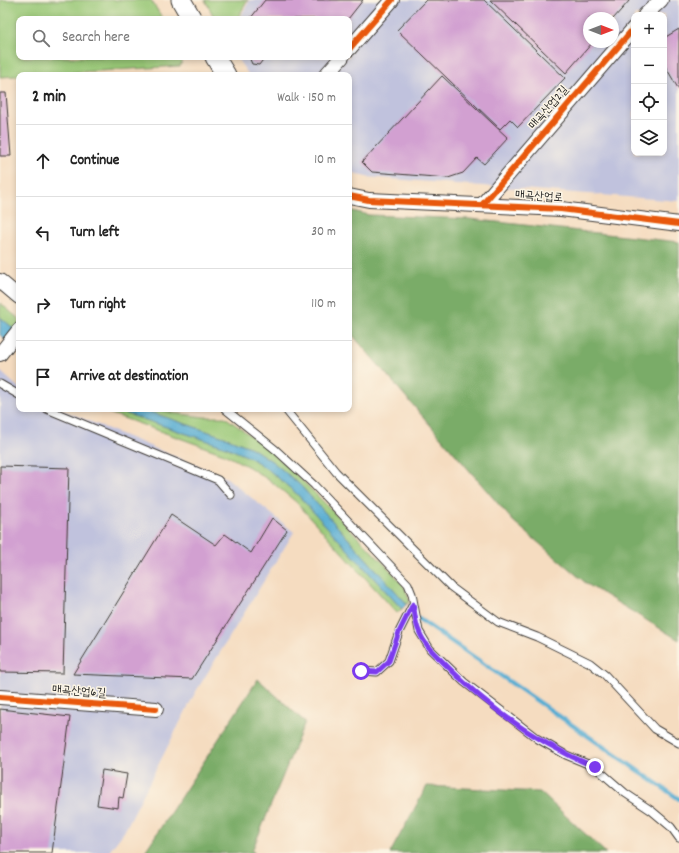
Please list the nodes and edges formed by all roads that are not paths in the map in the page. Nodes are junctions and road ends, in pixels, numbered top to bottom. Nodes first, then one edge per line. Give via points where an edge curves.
1 (181, 0) edge
2 (392, 0) edge
3 (661, 0) edge
4 (648, 12) edge
5 (190, 16) edge
6 (631, 31) edge
7 (352, 46) edge
8 (217, 60) edge
9 (339, 60) edge
10 (224, 72) edge
11 (329, 72) edge
12 (352, 197) edge
13 (482, 205) junction
14 (679, 224) edge
15 (0, 281) edge
16 (16, 294) edge
17 (16, 334) edge
18 (0, 354) edge
19 (0, 384) edge
20 (16, 393) edge
21 (54, 412) edge
22 (229, 412) edge
23 (287, 412) edge
24 (232, 495) dead end
25 (413, 604) junction
26 (361, 671) dead end
27 (0, 697) edge
28 (156, 709) dead end
29 (679, 743) edge
30 (679, 838) edge

1 - 5 street
2 - 7 street
3 - 4 street
6 - 13 street, 매곡산업2길
8 - 10 street
9 - 11 street
12 - 13 street, 매곡산업로 via 376,201
13 - 14 street, 매곡산업로 via 561,209
15 - 16 street
17 - 18 street
19 - 20 lane
21 - 24 lane via 218,480
22 - 25 lane via 314,485 408,584
23 - 29 lane via 336,472 451,588 498,622 537,637 590,663 605,675 655,729
25 - 26 lane via 399,632 389,661 377,672
25 - 30 lane via 419,631 430,649 464,682 538,739 566,755 595,767 625,793 652,810
27 - 28 street, 매곡산업6길

